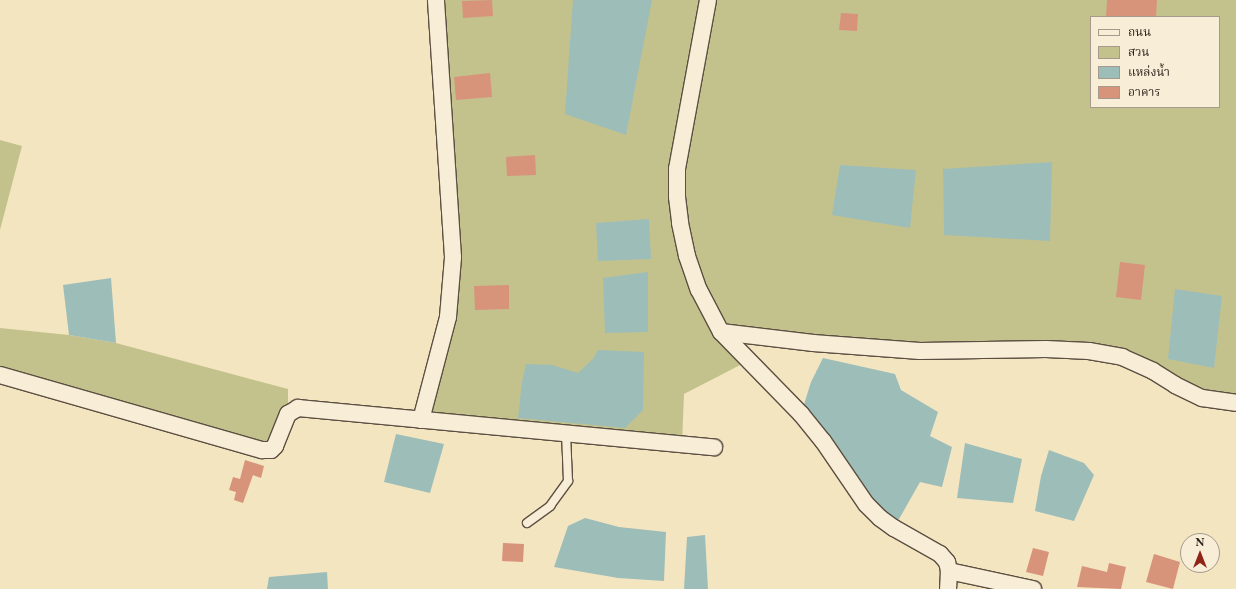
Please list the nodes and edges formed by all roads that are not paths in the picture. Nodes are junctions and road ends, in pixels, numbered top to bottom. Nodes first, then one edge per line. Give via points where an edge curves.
1 (436, 0) edge
2 (708, 0) edge
3 (721, 332) junction
4 (0, 375) edge
5 (1236, 404) edge
6 (421, 420) junction
7 (566, 434) junction
8 (714, 447) dead end
9 (527, 523) dead end
10 (949, 571) junction
11 (948, 589) edge
12 (1033, 589) edge

1 - 6 street via 453,257 448,317
2 - 3 street via 677,169 677,197 687,256 699,290
3 - 5 street via 813,343 920,351 1089,351 1122,357 1202,398
3 - 10 street via 814,430 866,504 894,528 940,554 947,562
4 - 6 street via 262,450 271,450 275,446 288,414 298,408
6 - 7 street
7 - 8 street
7 - 9 lane via 568,481 550,506
10 - 11 street
10 - 12 street

